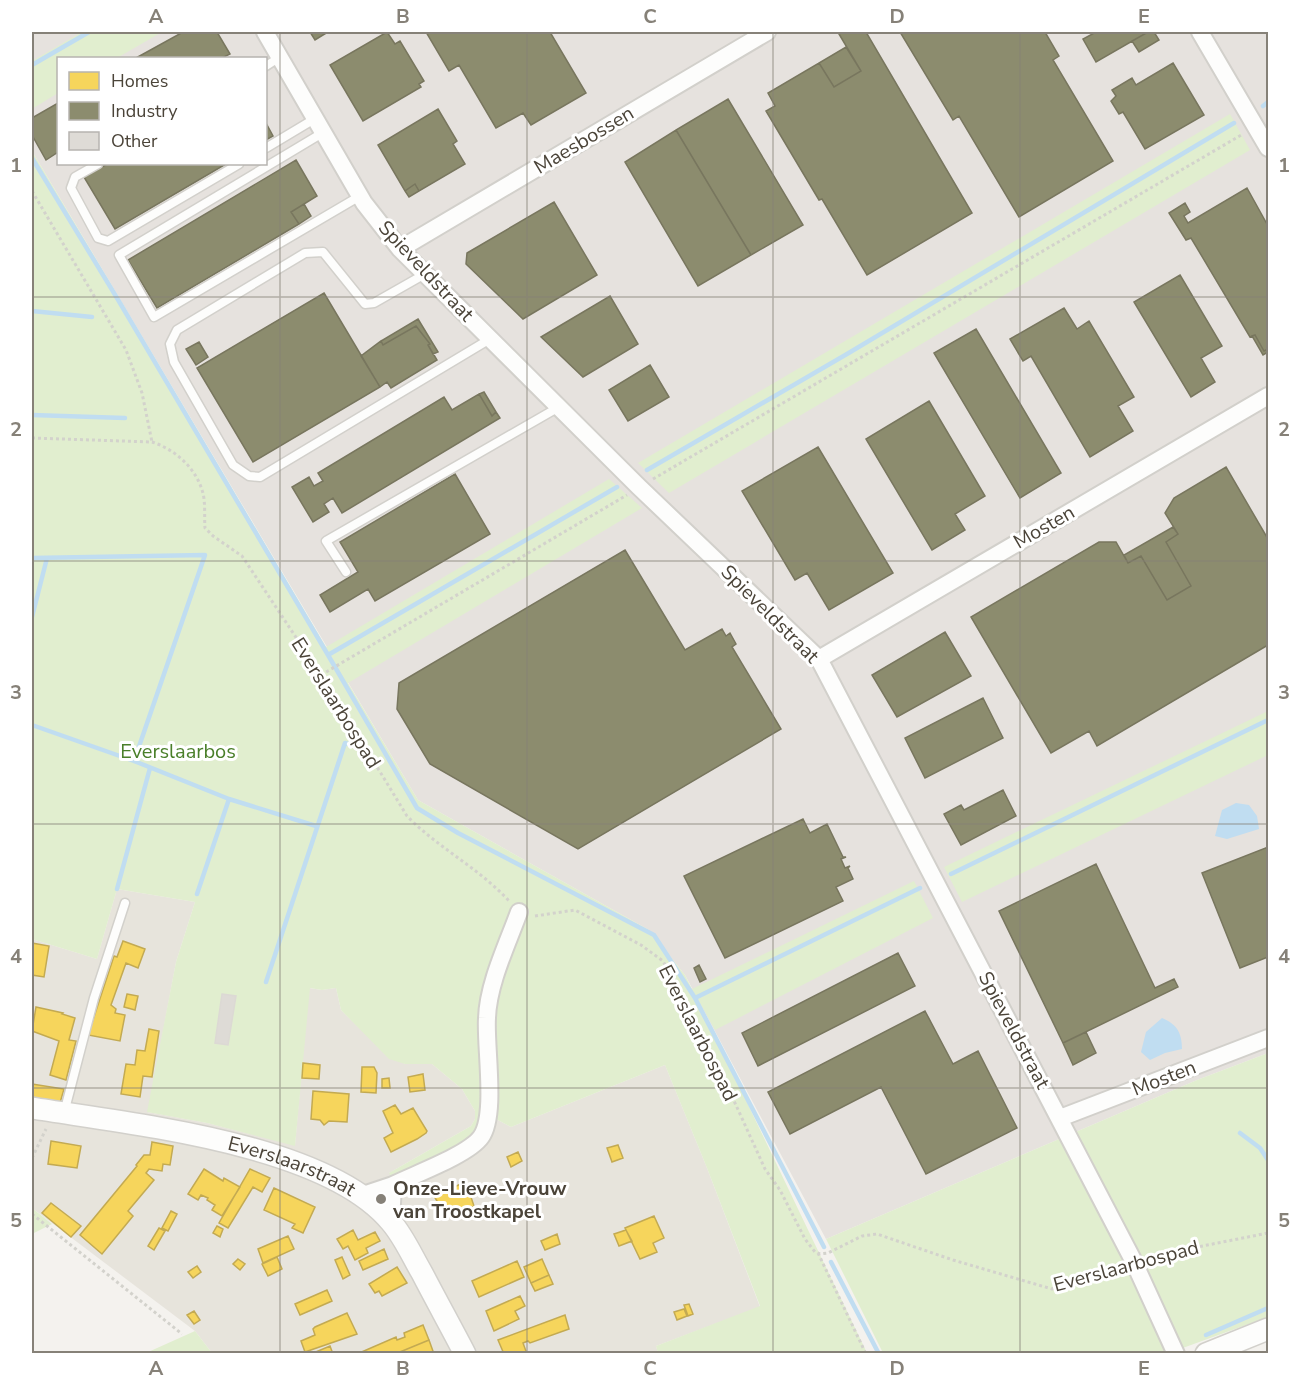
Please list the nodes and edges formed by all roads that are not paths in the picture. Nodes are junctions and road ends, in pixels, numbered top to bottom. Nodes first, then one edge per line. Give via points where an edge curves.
1 (265, 32) edge
2 (767, 32) edge
3 (1200, 32) edge
4 (273, 62) edge
5 (320, 125) junction
6 (267, 148) edge
7 (1269, 148) edge
8 (267, 159) edge
9 (96, 165) edge
10 (237, 165) edge
11 (258, 165) edge
12 (360, 196) junction
13 (400, 249) junction
14 (425, 274) junction
15 (490, 339) junction
16 (1269, 396) edge
17 (559, 407) junction
18 (345, 572) dead end
19 (819, 659) junction
20 (125, 903) dead end
21 (519, 912) road end
22 (1269, 1038) edge
23 (32, 1108) edge
24 (59, 1113) junction
25 (1060, 1118) junction
26 (393, 1185) junction
27 (363, 1195) junction
28 (391, 1222) junction
29 (1269, 1329) edge
30 (465, 1353) edge
31 (1176, 1353) edge
32 (1206, 1353) edge

1 - 4 street, Spieveldstraat
2 - 13 street, Maesbossen
3 - 7 street
4 - 5 street, Spieveldstraat
5 - 6 lane
5 - 8 lane
5 - 12 street, Spieveldstraat
9 - 10 lane via 75,177 70,188 98,238 108,241
11 - 12 lane via 119,255 154,317
12 - 13 street, Spieveldstraat
13 - 14 street, Spieveldstraat
14 - 15 street, Spieveldstraat
14 - 15 lane via 374,303 365,304 324,252 305,253 177,330 170,344 174,362 233,465 249,476 260,477
15 - 17 street, Spieveldstraat
16 - 19 street, Mosten
17 - 18 lane via 326,541
17 - 19 street, Spieveldstraat
19 - 25 street, Spieveldstraat
20 - 24 lane
21 - 26 street via 489,1000 489,1108 483,1135 471,1148
22 - 25 street, Mosten
23 - 24 street, Everslaarstraat
24 - 27 street, Everslaarstraat via 187,1134 255,1151 310,1168
25 - 31 street, Spieveldstraat
26 - 27 street
26 - 28 street
27 - 28 street, Everslaarstraat
28 - 30 street, Everslaarstraat
29 - 32 street

